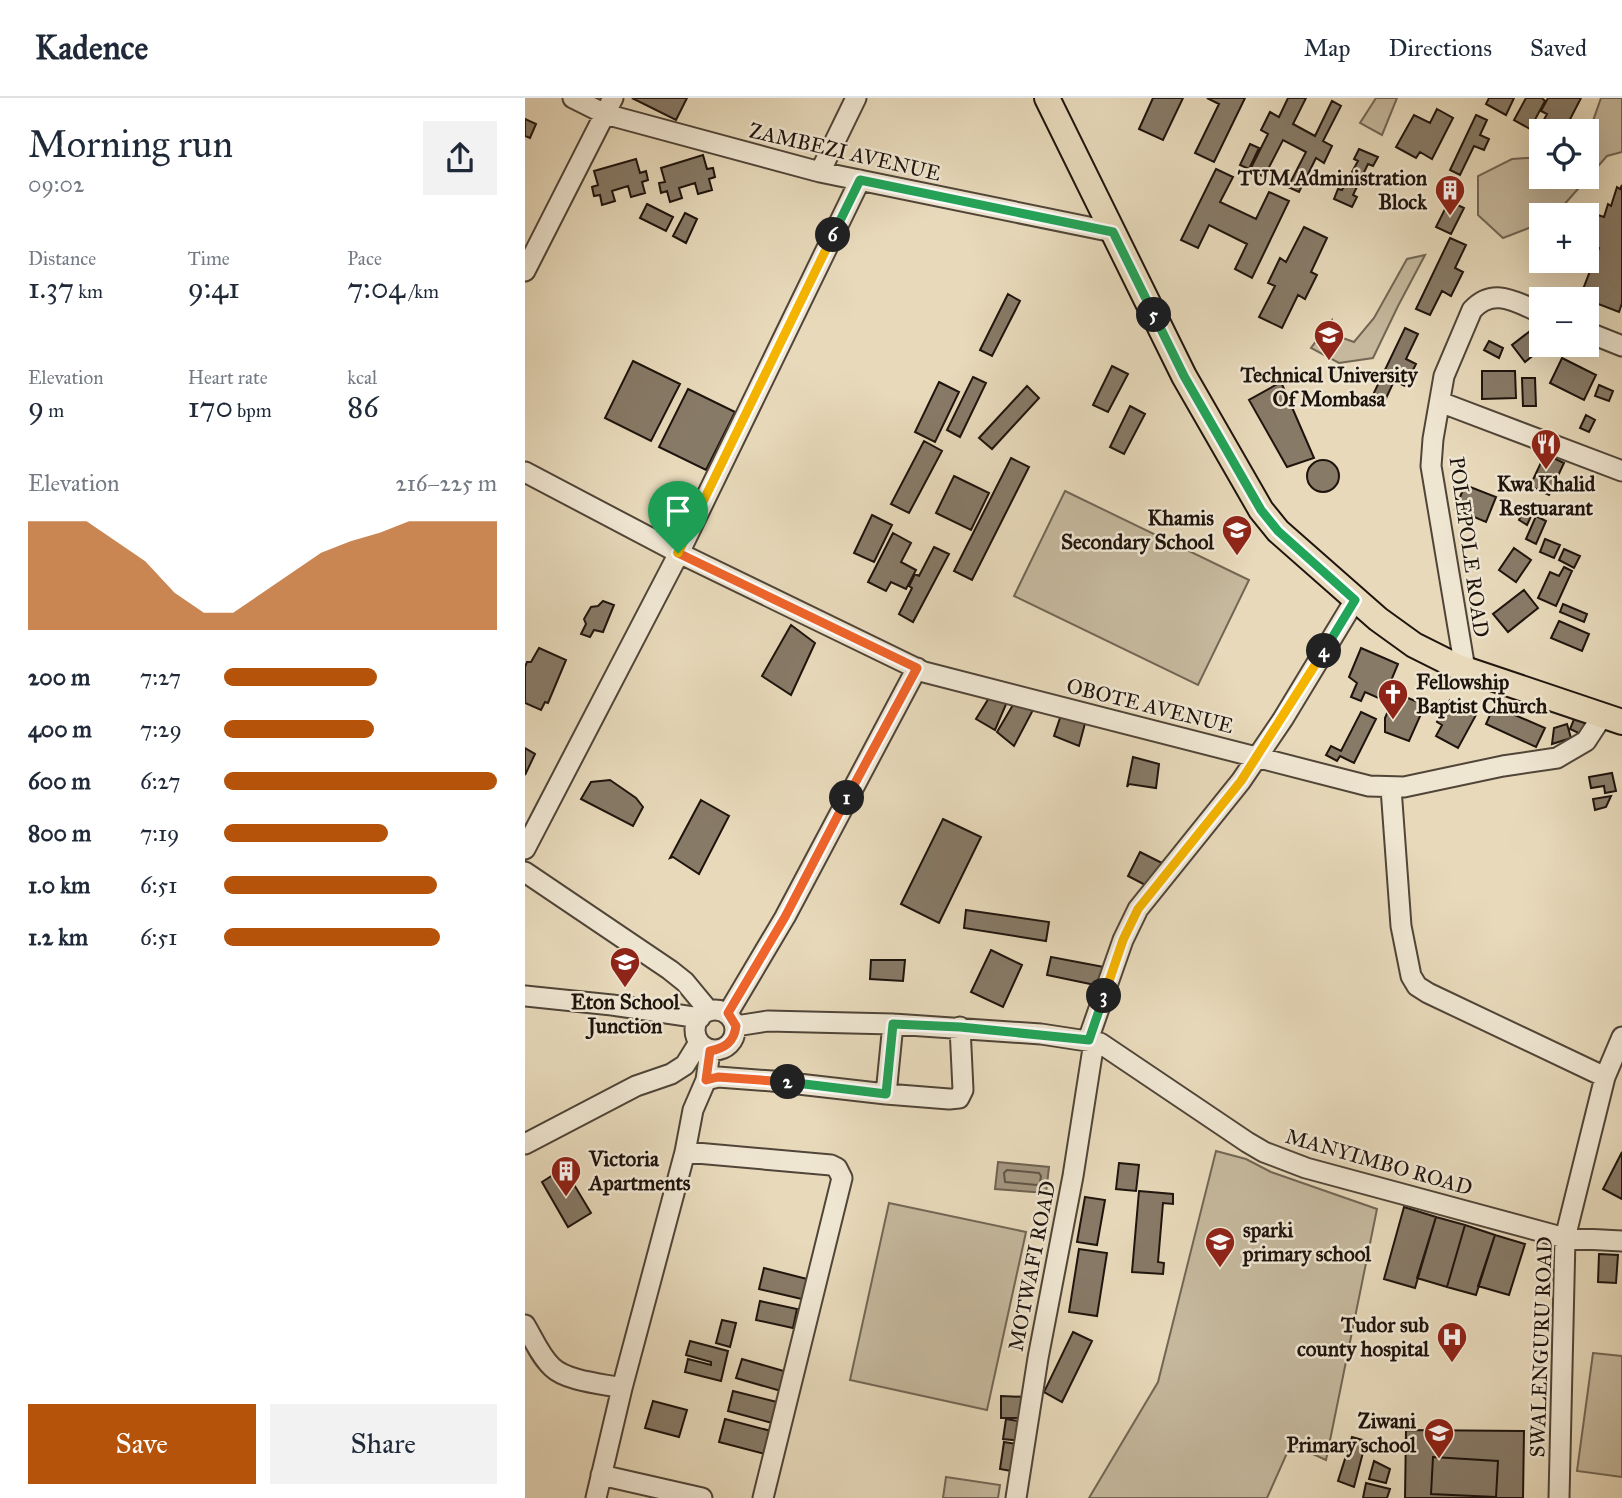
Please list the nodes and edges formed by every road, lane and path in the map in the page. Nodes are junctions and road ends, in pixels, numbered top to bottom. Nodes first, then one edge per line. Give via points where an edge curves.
1 (573, 98) edge
2 (856, 98) edge
3 (1047, 98) edge
4 (609, 106) edge
5 (820, 172) junction
6 (860, 180) junction
7 (1113, 232) junction
8 (525, 271) edge
9 (1529, 308) edge
10 (1599, 337) edge
11 (1622, 346) edge
12 (1440, 402) junction
13 (1622, 471) edge
14 (525, 472) edge
15 (678, 553) junction
16 (1355, 600) junction
17 (917, 668) junction
18 (1465, 669) junction
19 (1612, 718) edge
20 (1259, 756) junction
21 (1391, 788) junction
22 (525, 849) edge
23 (525, 872) edge
24 (525, 996) edge
25 (718, 1017) junction
26 (893, 1024) junction
27 (960, 1027) junction
28 (1622, 1037) edge
29 (1091, 1041) junction
30 (704, 1047) junction
31 (671, 1074) junction
32 (1605, 1077) junction
33 (703, 1084) junction
34 (886, 1094) junction
35 (525, 1144) edge
36 (685, 1152) junction
37 (1565, 1238) junction
38 (1622, 1241) edge
39 (525, 1325) edge
40 (622, 1388) junction
41 (601, 1475) junction
42 (596, 1498) edge
43 (702, 1498) edge
44 (762, 1498) edge
45 (1016, 1498) edge
46 (1559, 1498) edge

1 - 4 street, ZAMBEZI AVENUE
2 - 5 street
3 - 7 main road
4 - 5 street, ZAMBEZI AVENUE
4 - 8 street
5 - 6 street, ZAMBEZI AVENUE
6 - 7 street, ZAMBEZI AVENUE
6 - 15 street
7 - 16 main road via 1184,376 1261,510
9 - 12 street, POLEPOLE ROAD via 1507,299 1480,301 1444,376
10 - 11 street
12 - 13 street
12 - 18 street, POLEPOLE ROAD via 1431,466
14 - 15 street, OBOTE AVENUE
15 - 17 street, OBOTE AVENUE
15 - 22 street
16 - 18 main road via 1414,645
16 - 20 street, MOTWAFI ROAD
17 - 20 street, OBOTE AVENUE
17 - 25 street via 785,917
18 - 19 main road
19 - 21 street, OBOTE AVENUE via 1557,758
20 - 21 street, OBOTE AVENUE
20 - 29 street, MOTWAFI ROAD via 1138,909 1123,940
21 - 32 street via 1401,926 1417,986
23 - 25 street via 670,970
24 - 25 street, MANYIMBO ROAD
25 - 26 street, MANYIMBO ROAD
25 - 30 street via 694,1029
25 - 30 street via 732,1039 723,1049
26 - 27 street, MANYIMBO ROAD
26 - 34 street
27 - 29 street, MANYIMBO ROAD
27 - 34 street via 963,1090 959,1098
28 - 32 street, SWALENGURU ROAD
29 - 37 street, MANYIMBO ROAD via 1109,1047 1264,1152 1306,1168
29 - 45 street, MOTWAFI ROAD via 1073,1176
30 - 31 street
30 - 33 street
31 - 33 street
31 - 35 street via 636,1086
32 - 37 street, SWALENGURU ROAD
33 - 34 street via 718,1077
33 - 36 street
36 - 40 street
36 - 44 street via 831,1165 842,1178
37 - 38 street, MANYIMBO ROAD
37 - 46 street, SWALENGURU ROAD
39 - 40 street via 555,1370
40 - 41 street
41 - 42 street
41 - 43 street

